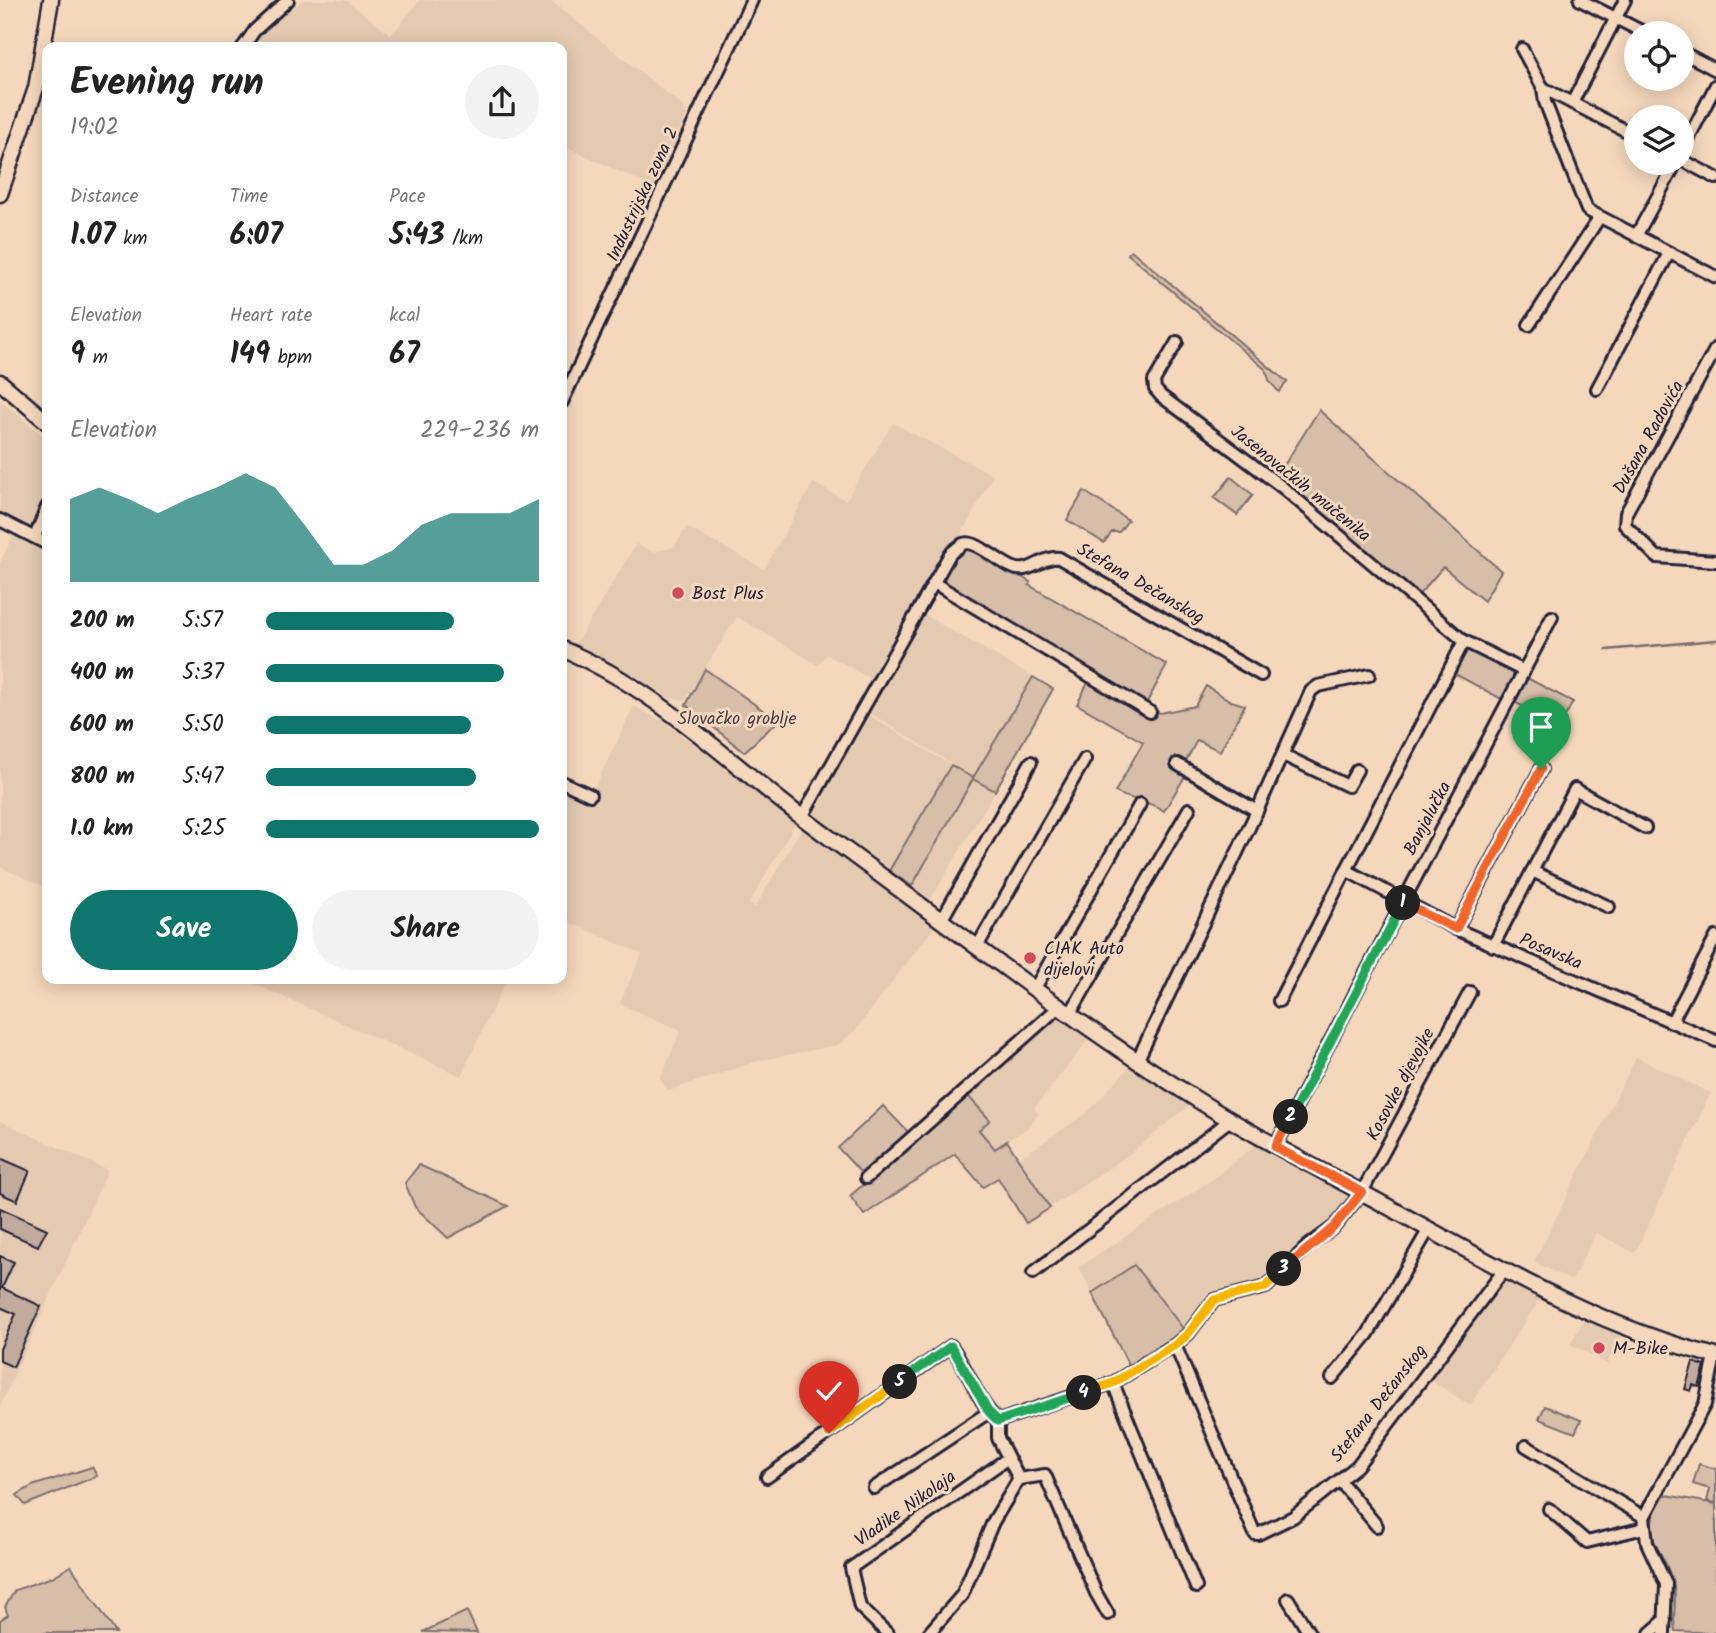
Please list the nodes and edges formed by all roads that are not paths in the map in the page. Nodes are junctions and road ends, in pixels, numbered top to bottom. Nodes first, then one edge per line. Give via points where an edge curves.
1 (51, 0) edge
2 (288, 0) edge
3 (752, 0) edge
4 (1580, 0) edge
5 (1625, 0) edge
6 (1615, 18) junction
7 (1624, 22) edge
8 (44, 42) edge
9 (247, 42) edge
10 (1522, 49) dead end
11 (42, 53) edge
12 (1694, 58) edge
13 (1716, 70) edge
14 (1716, 85) edge
15 (1543, 88) junction
16 (1572, 103) junction
17 (1694, 128) edge
18 (1624, 130) edge
19 (1694, 166) edge
20 (8, 172) junction
21 (1669, 175) edge
22 (1716, 178) edge
23 (0, 186) edge
24 (0, 194) edge
25 (1599, 218) junction
26 (1636, 236) junction
27 (1669, 253) junction
28 (1716, 277) edge
29 (1529, 325) dead end
30 (1177, 342) dead end
31 (1716, 348) edge
32 (0, 373) edge
33 (0, 382) edge
34 (1597, 389) dead end
35 (567, 391) edge
36 (24, 404) junction
37 (42, 420) edge
38 (0, 520) edge
39 (41, 541) edge
40 (1716, 561) edge
41 (934, 583) junction
42 (1552, 617) dead end
43 (1464, 641) junction
44 (567, 651) edge
45 (1524, 671) junction
46 (1261, 675) dead end
47 (1369, 675) dead end
48 (1150, 712) dead end
49 (1283, 755) junction
50 (1085, 759) dead end
51 (1031, 762) dead end
52 (1177, 764) dead end
53 (1541, 769) dead end
54 (1357, 770) dead end
55 (567, 784) edge
56 (590, 795) dead end
57 (1140, 804) dead end
58 (1189, 809) dead end
59 (1258, 811) junction
60 (802, 817) junction
61 (1645, 828) dead end
62 (1346, 870) junction
63 (1532, 871) junction
64 (1404, 902) junction
65 (1609, 907) dead end
66 (942, 919) junction
67 (1456, 929) junction
68 (1716, 937) edge
69 (978, 945) junction
70 (1493, 946) junction
71 (1035, 988) junction
72 (1470, 992) dead end
73 (1279, 1001) dead end
74 (1065, 1010) junction
75 (1672, 1021) junction
76 (1716, 1041) edge
77 (1137, 1061) junction
78 (1230, 1120) junction
79 (1275, 1147) junction
80 (866, 1178) dead end
81 (1362, 1192) junction
82 (1429, 1229) junction
83 (1504, 1270) junction
84 (1033, 1273) dead end
85 (1175, 1345) junction
86 (1716, 1356) edge
87 (1332, 1378) dead end
88 (1113, 1383) junction
89 (989, 1412) junction
90 (998, 1421) junction
91 (1526, 1446) dead end
92 (1009, 1458) junction
93 (767, 1477) dead end
94 (1019, 1479) junction
95 (1340, 1481) junction
96 (874, 1488) dead end
97 (1549, 1509) dead end
98 (1644, 1522) junction
99 (1377, 1526) dead end
100 (1196, 1587) dead end
101 (1288, 1599) dead end
102 (1108, 1614) dead end
103 (1666, 1616) junction
104 (887, 1633) edge
105 (929, 1633) edge
106 (1309, 1633) edge
107 (1650, 1633) edge
108 (1664, 1633) edge
109 (1670, 1633) edge

1 - 8 main road
2 - 9 street
3 - 35 street, Industrijska zona 2
4 - 6 street
5 - 6 street
6 - 7 street
6 - 16 street
10 - 15 street
11 - 20 main road via 36,88
12 - 13 street
14 - 17 street
15 - 16 street
15 - 25 street via 1582,200
16 - 18 street
19 - 22 street
20 - 23 main road
20 - 24 main road
21 - 26 street
25 - 26 street
25 - 29 street
26 - 27 street
27 - 28 street
27 - 34 street
30 - 43 street, Jasenovačkih mučenika via 1154,380 1161,396 1282,487
31 - 40 street, Dušana Radovića via 1625,518 1625,525 1657,557
32 - 36 main road
33 - 36 main road
36 - 37 main road
38 - 39 street
41 - 46 street, Stefana Dečanskog via 961,544 972,544 1016,569 1059,558
41 - 48 street
41 - 60 street
42 - 45 street, Banjalučka
43 - 45 street, Jasenovačkih mučenika
43 - 62 street
44 - 60 main road via 613,673 663,706
45 - 64 street, Banjalučka
47 - 49 street via 1311,691
49 - 54 street via 1348,786
49 - 59 street
50 - 69 street
51 - 66 street
52 - 59 street
53 - 67 street
55 - 56 street
57 - 71 street
58 - 74 street
59 - 77 street
60 - 66 main road
61 - 63 street, Posavska via 1575,789
62 - 64 street
62 - 73 street
63 - 65 street
63 - 70 street, Posavska
64 - 67 street
64 - 79 street, Banjalučka
66 - 69 main road
67 - 70 street
68 - 75 street
69 - 71 main road
70 - 75 street, Posavska
71 - 74 main road
72 - 81 street, Kosovke djevojke
74 - 77 main road
74 - 80 street
75 - 76 street, Posavska
77 - 78 main road
78 - 79 main road
78 - 84 street
79 - 81 main road
81 - 82 main road
81 - 85 street via 1334,1227 1266,1287 1214,1300
82 - 83 main road
82 - 87 street via 1368,1334
83 - 86 main road via 1611,1321
83 - 95 street, Stefana Dečanskog via 1357,1466
85 - 88 street
85 - 95 street, Stefana Dečanskog via 1255,1534 1293,1517
86 - 98 street via 1705,1404 1650,1501
88 - 90 street
88 - 100 street
89 - 90 street
89 - 93 street via 951,1346
89 - 96 street, Vladike Nikolaja
90 - 92 street via 998,1437
91 - 98 street
92 - 94 street
92 - 104 street, Vladike Nikolaja via 851,1568 859,1607
94 - 102 street via 1045,1475
94 - 105 street via 993,1522 962,1595
95 - 99 street
97 - 98 street via 1587,1542
98 - 103 street via 1647,1543 1666,1584
101 - 106 street
103 - 107 street
103 - 108 street
103 - 109 street

